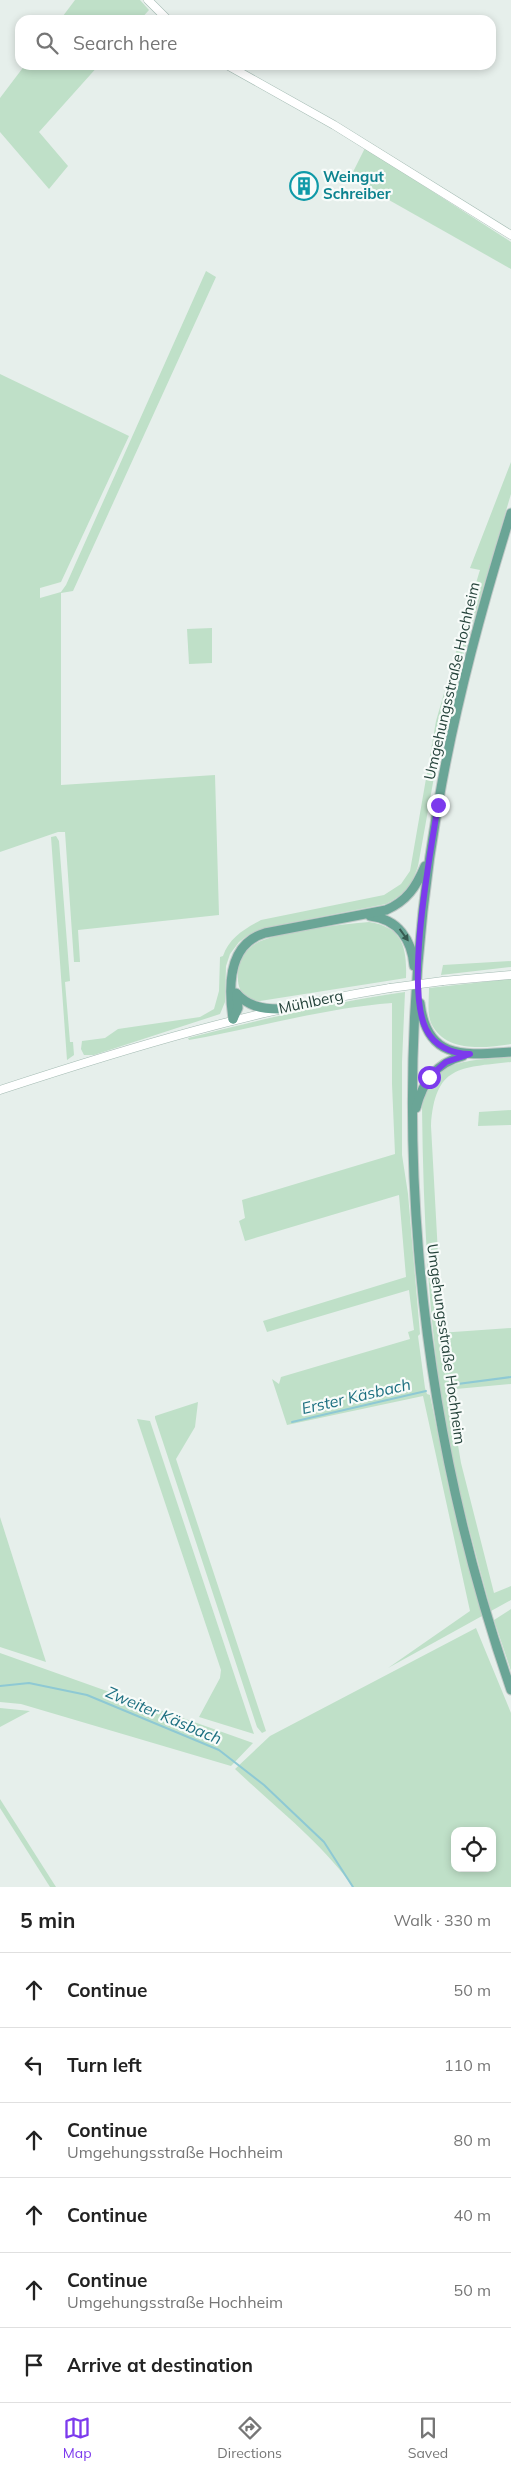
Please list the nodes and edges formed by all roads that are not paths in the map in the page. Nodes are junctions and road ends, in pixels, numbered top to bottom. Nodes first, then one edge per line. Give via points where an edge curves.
1 (148, 0) edge
2 (163, 15) edge
3 (236, 70) edge
4 (511, 235) edge
5 (511, 513) edge
6 (430, 857) junction
7 (362, 916) junction
8 (511, 975) edge
9 (417, 978) junction
10 (232, 980) junction
11 (236, 993) junction
12 (416, 994) junction
13 (279, 1009) junction
14 (233, 1019) junction
15 (511, 1052) edge
16 (470, 1054) junction
17 (0, 1090) edge
18 (413, 1122) junction
19 (511, 1690) edge

1 - 2 main road
3 - 4 main road via 334,125
5 - 6 main road, Umgehungsstraße Hochheim via 461,690
6 - 7 main road via 416,885 404,900 386,910
6 - 9 main road
7 - 10 main road via 255,937 237,954 232,966
7 -> 12 main road via 386,920 405,936 413,953
8 - 13 main road, Mühlberg, bridge via 390,988
9 - 12 main road
9 - 16 main road via 423,1022 430,1035 447,1050
10 - 11 main road
10 - 14 main road
11 - 13 main road via 259,1008
11 - 14 main road via 238,1008
12 - 18 main road, Umgehungsstraße Hochheim
13 - 14 main road, Mühlberg
14 - 17 main road, Mühlberg
15 - 16 main road
16 - 18 main road via 446,1062 429,1077 421,1091
18 - 19 main road, Umgehungsstraße Hochheim via 419,1258 439,1410 473,1567

